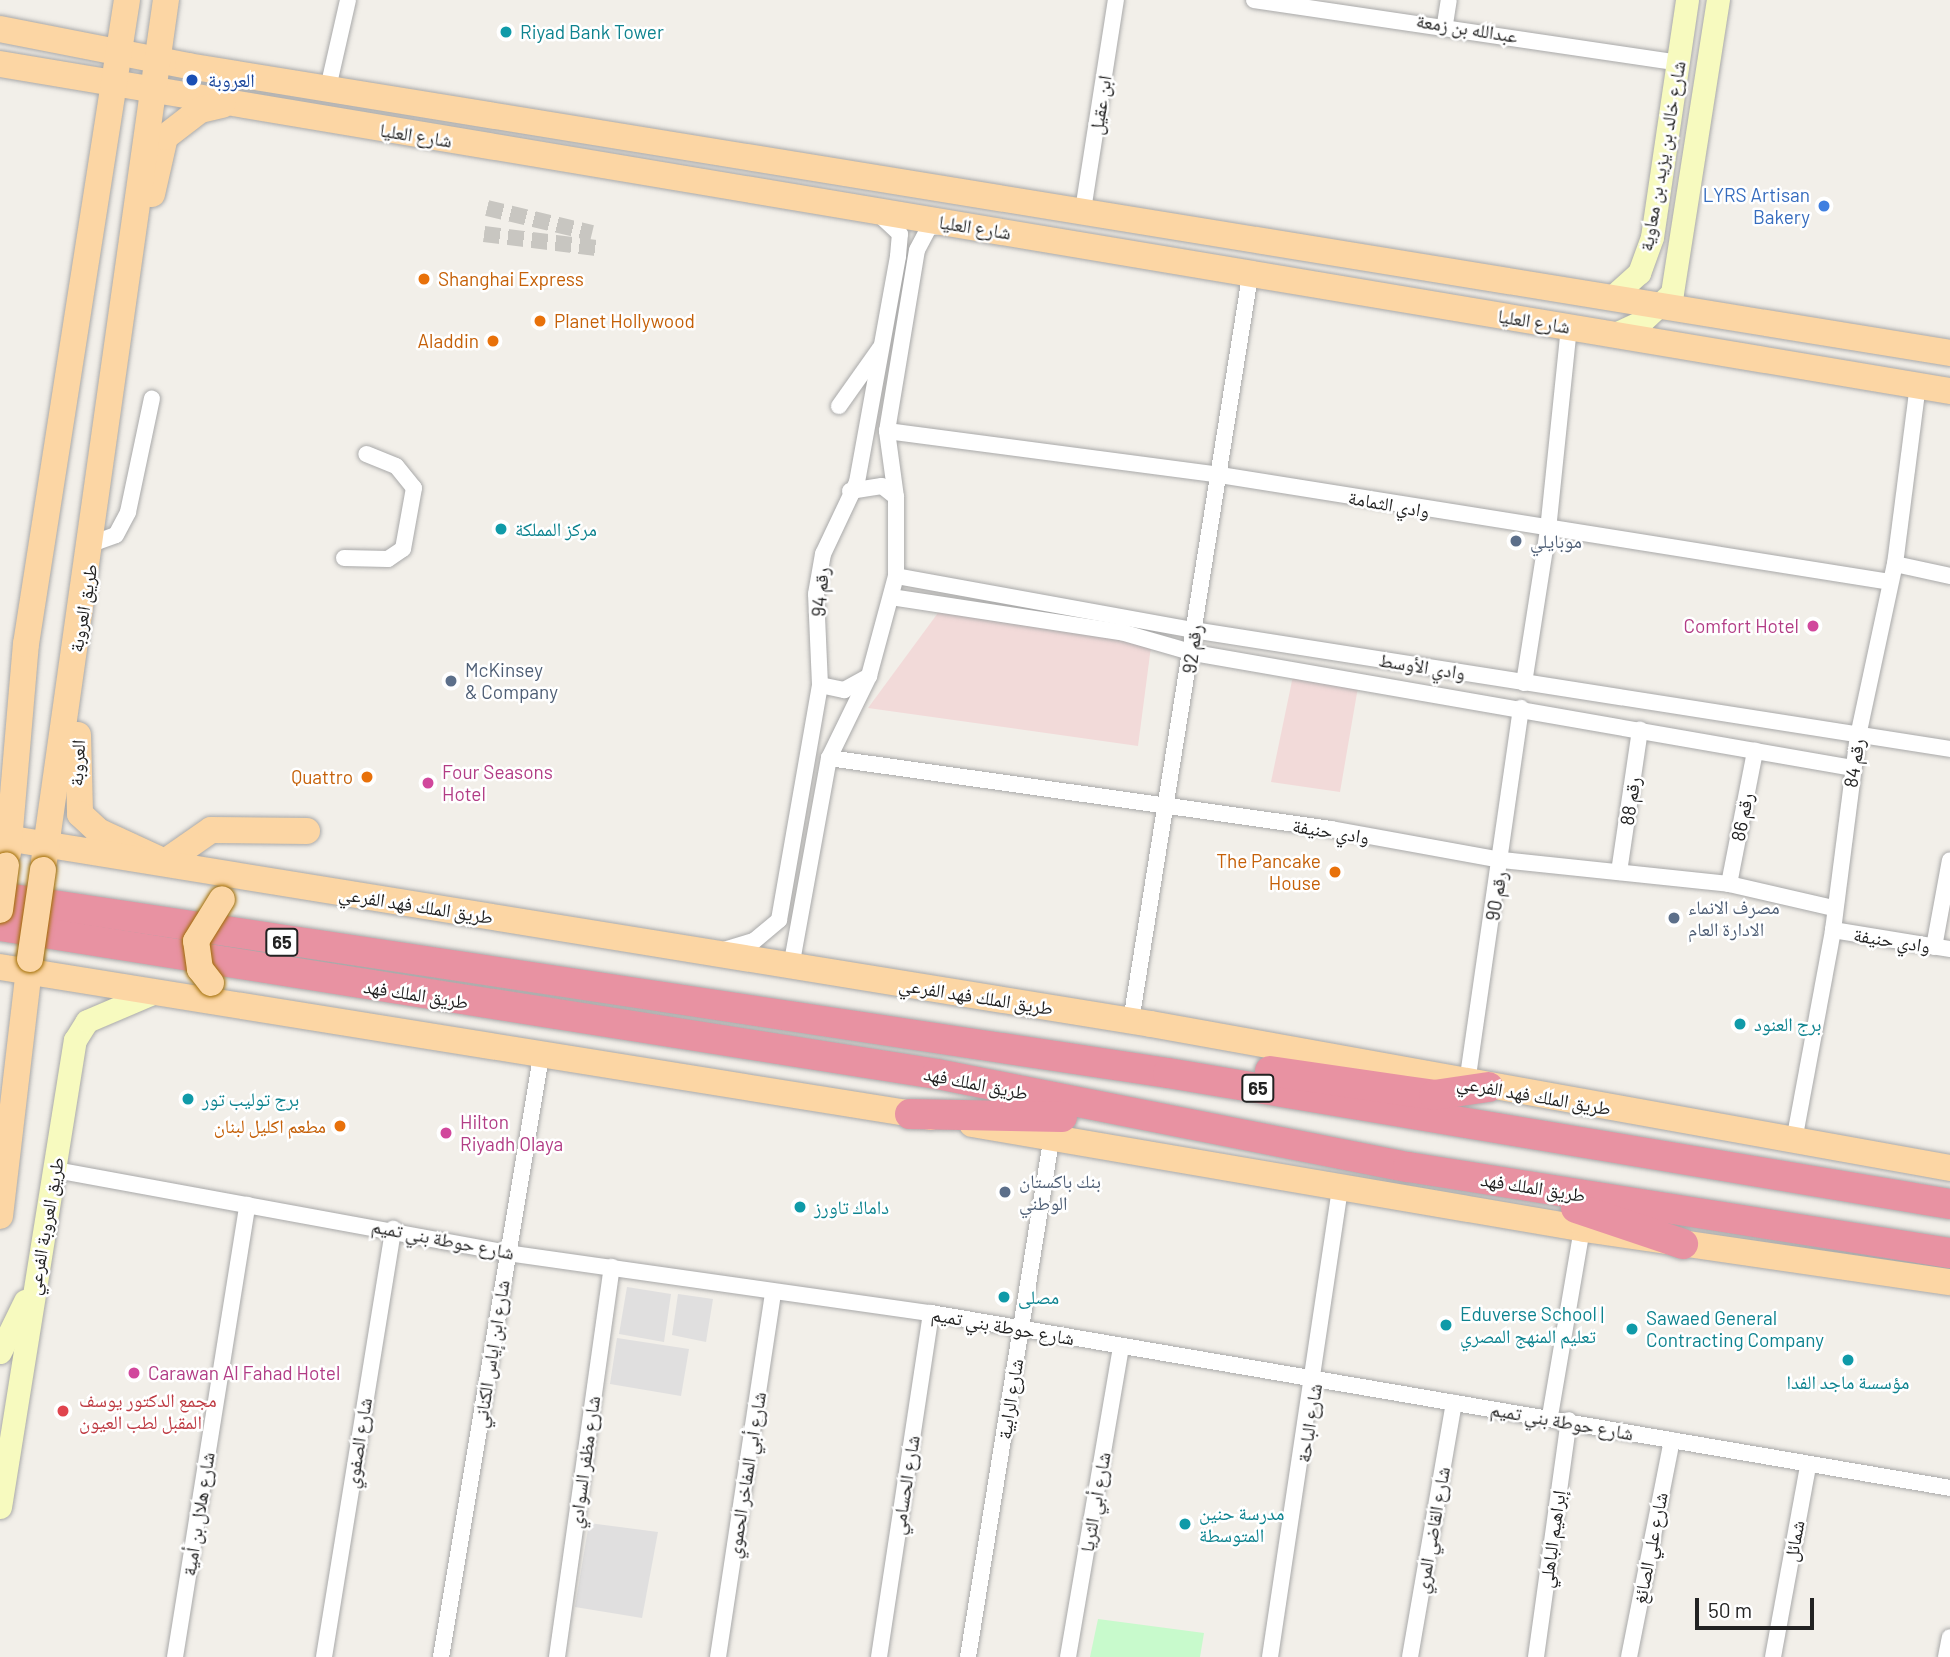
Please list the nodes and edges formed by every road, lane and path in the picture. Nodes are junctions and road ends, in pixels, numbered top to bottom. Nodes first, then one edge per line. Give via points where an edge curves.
1 (127, 0) edge
2 (166, 0) edge
3 (348, 0) edge
4 (1116, 0) edge
5 (1254, 0) edge
6 (1449, 0) edge
7 (1687, 0) edge
8 (1718, 0) edge
9 (1445, 24) junction
10 (0, 29) edge
11 (118, 52) junction
12 (155, 60) junction
13 (1679, 63) junction
14 (0, 64) edge
15 (111, 85) junction
16 (328, 88) junction
17 (150, 93) junction
18 (229, 103) junction
19 (969, 191) junction
20 (1083, 210) junction
21 (873, 212) junction
22 (962, 224) junction
23 (1652, 237) junction
24 (1681, 243) junction
25 (1250, 276) junction
26 (1611, 298) junction
27 (126, 300) junction
28 (1660, 306) junction
29 (1569, 326) junction
30 (1613, 335) junction
31 (881, 346) junction
32 (1950, 353) edge
33 (1918, 386) junction
34 (1950, 391) edge
35 (152, 398) dead end
36 (839, 406) dead end
37 (887, 431) junction
38 (366, 454) dead end
39 (1220, 475) junction
40 (850, 491) junction
41 (897, 497) junction
42 (1548, 530) junction
43 (94, 544) junction
44 (344, 558) dead end
45 (1895, 564) junction
46 (895, 576) junction
47 (1950, 576) edge
48 (1890, 582) junction
49 (891, 597) junction
50 (1194, 630) junction
51 (26, 644) junction
52 (1194, 653) junction
53 (75, 654) junction
54 (869, 676) junction
55 (1524, 682) junction
56 (820, 685) junction
57 (1521, 708) junction
58 (1640, 730) junction
59 (1858, 736) junction
60 (1950, 748) edge
61 (1755, 751) junction
62 (829, 758) junction
63 (0, 763) edge
64 (1852, 768) junction
65 (1162, 809) junction
66 (800, 816) junction
67 (307, 831) dead end
68 (5, 838) edge
69 (44, 858) junction
70 (1502, 860) junction
71 (1950, 860) edge
72 (165, 862) junction
73 (1619, 872) junction
74 (283, 883) junction
75 (1729, 884) junction
76 (0, 897) edge
77 (807, 898) junction
78 (1833, 908) junction
79 (0, 910) edge
80 (0, 926) edge
81 (1833, 930) junction
82 (1942, 948) edge
83 (715, 952) junction
84 (29, 966) junction
85 (0, 967) edge
86 (791, 967) junction
87 (155, 992) junction
88 (260, 1007) junction
89 (1131, 1021) junction
90 (542, 1051) junction
91 (1197, 1078) junction
92 (1477, 1085) junction
93 (910, 1114) junction
94 (1136, 1115) junction
95 (1051, 1141) junction
96 (1794, 1141) junction
97 (1950, 1168) edge
98 (56, 1170) junction
99 (1493, 1180) junction
100 (1340, 1189) junction
101 (1950, 1204) edge
102 (247, 1205) junction
103 (0, 1216) edge
104 (393, 1229) junction
105 (1582, 1229) junction
106 (1683, 1244) junction
107 (507, 1253) junction
108 (1950, 1253) edge
109 (612, 1267) junction
110 (35, 1280) junction
111 (1950, 1282) edge
112 (773, 1293) junction
113 (931, 1312) junction
114 (1021, 1327) junction
115 (1121, 1347) junction
116 (0, 1352) edge
117 (1316, 1380) junction
118 (1454, 1403) junction
119 (1550, 1416) junction
120 (1569, 1420) junction
121 (1672, 1440) junction
122 (1808, 1467) junction
123 (1950, 1488) edge
124 (0, 1507) edge
125 (1950, 1637) edge
126 (175, 1657) edge
127 (324, 1657) edge
128 (441, 1657) edge
129 (557, 1657) edge
130 (718, 1657) edge
131 (879, 1657) edge
132 (968, 1657) edge
133 (1068, 1657) edge
134 (1270, 1657) edge
135 (1410, 1657) edge
136 (1536, 1657) edge
137 (1629, 1657) edge
138 (1773, 1657) edge
139 (1947, 1657) edge

1 - 11 main road
2 - 12 main road, طريق العروبة
3 - 16 street
4 - 20 street, ابن عقيل
5 - 9 street, عبدالله بن زمعة
6 - 9 street
7 - 13 main road, شارع خالد بن يزيد بن معاوية
8 - 24 main road, شارع خالد بن يزيد بن معاوية
9 - 13 street, عبدالله بن زمعة
10 - 11 main road, شارع العليا
11 - 12 main road, شارع العليا
11 - 15 main road
12 - 16 main road, شارع العليا
12 - 17 main road, طريق العروبة
13 - 23 main road, شارع خالد بن يزيد بن معاوية
14 - 15 main road, شارع العليا
15 - 17 main road, شارع العليا
15 - 51 main road
16 - 19 main road, شارع العليا
17 - 18 main road, شارع العليا
17 - 27 main road, طريق العروبة
18 - 21 main road, شارع العليا
18 - 27 main road via 200,110 165,137 139,269
19 - 20 main road, شارع العليا
19 - 22 main road via 948,197 939,207
20 - 26 main road, شارع العليا
21 - 22 main road, شارع العليا
21 - 31 street, رقم 94 via 900,234
22 - 25 main road, شارع العليا
22 - 37 street via 929,227 917,250
23 - 24 main road via 1664,247
23 - 26 main road, شارع خالد بن يزيد بن معاوية via 1639,273
24 - 28 main road, شارع خالد بن يزيد بن معاوية via 1672,292
25 - 29 main road, شارع العليا
25 - 39 street, رقم 92
26 - 28 main road, شارع العليا
27 - 43 main road, طريق العروبة
28 - 30 main road
28 - 32 main road, شارع العليا
29 - 30 main road, شارع العليا
29 - 42 street
30 - 33 main road, شارع العليا
31 - 36 street
31 - 40 street, رقم 94
33 - 34 main road, شارع العليا
33 - 45 street, رقم 84
35 - 43 street via 128,512 117,535
37 - 39 street, وادي الثمامة
37 - 41 street
38 - 44 street via 396,467 414,488 403,549 388,558
39 - 42 street, وادي الثمامة
39 - 50 street, رقم 92
40 - 41 street via 882,486
40 - 56 street, رقم 94 via 823,554 816,594
41 - 46 street
42 - 48 street, وادي الثمامة
42 - 55 street
43 - 53 main road, طريق العروبة
45 - 47 street
45 - 48 street, رقم 84
46 - 49 street
46 - 50 street, وادي الأوسط
48 - 59 street, رقم 84
49 - 52 street, وادي الأوسط via 1121,632
49 - 54 street
50 - 52 street, رقم 92
50 - 55 street, وادي الأوسط
51 - 63 main road via 11,683
51 - 68 main road
52 - 57 street, وادي الأوسط
52 - 65 street, رقم 92
53 - 69 main road, طريق العروبة
53 - 72 main road, العروبة via 80,704 75,806 99,831
54 - 56 street via 844,690
54 - 62 street
55 - 59 street, وادي الأوسط
56 - 66 street, رقم 94
57 - 58 street, وادي الأوسط
57 - 70 street, رقم 90
58 - 61 street, وادي الأوسط
58 - 73 street, رقم 88
59 - 60 street, وادي الأوسط
59 - 64 street, رقم 84
61 - 64 street, وادي الأوسط
61 - 75 street, رقم 86
62 - 65 street, وادي حنيفة
62 - 77 street
64 - 78 street, رقم 84
65 - 70 street, وادي حنيفة via 1331,829
65 - 89 street, رقم 92
66 - 77 street via 807,829 801,879
66 - 83 street, رقم 94 via 779,920 754,942
67 - 72 main road via 211,830
68 - 69 main road, طريق الملك فهد الفرعي
68 - 79 main road, bridge
69 - 72 main road, طريق الملك فهد الفرعي
69 - 84 main road, طريق العروبة, bridge
70 - 73 street, وادي حنيفة
70 - 92 street, رقم 90
71 - 82 street
72 - 74 main road, طريق الملك فهد الفرعي
73 - 75 street, وادي حنيفة
74 - 83 main road, طريق الملك فهد الفرعي
74 - 88 main road, bridge via 222,899 196,941 200,969 211,983
75 - 78 street, وادي حنيفة
76 - 91 highway, طريق الملك فهد / 65
77 - 86 street
78 - 81 street, رقم 84
80 - 94 highway, طريق الملك فهد / 65 via 937,1074
81 - 82 street, وادي حنيفة
81 - 96 street, رقم 84
83 - 86 main road, طريق الملك فهد الفرعي
84 - 85 main road
84 - 87 main road
84 - 103 main road, طريق العروبة
86 - 89 main road, طريق الملك فهد الفرعي
87 - 88 main road
87 - 98 main road, طريق العروبة الفرعي via 87,1021 75,1040
88 - 90 main road
89 - 92 main road, طريق الملك فهد الفرعي
90 - 93 main road
90 - 107 street, شارع ابن إياس الكناني
91 - 92 highway via 1236,1066 1434,1095
91 - 101 highway, طريق الملك فهد / 65
92 - 96 main road, طريق الملك فهد الفرعي
93 - 94 highway
93 - 95 main road
94 - 99 highway, طريق الملك فهد / 65
95 - 100 main road
95 - 114 street, شارع الرابية
96 - 97 main road, طريق الملك فهد الفرعي
98 - 102 street, شارع حوطة بني تميم
98 - 110 main road, طريق العروبة الفرعي
99 - 106 highway
99 - 108 highway, طريق الملك فهد / 65
100 - 105 main road
100 - 117 street, شارع الباحة
102 - 104 street, شارع حوطة بني تميم
102 - 126 street, شارع هلال بن أمية
104 - 107 street, شارع حوطة بني تميم
104 - 127 street, شارع الصفوي
105 - 106 main road
105 - 119 street
106 - 111 main road
107 - 109 street, شارع حوطة بني تميم
107 - 128 street, شارع ابن إياس الكناني
109 - 112 street, شارع حوطة بني تميم
109 - 129 street, شارع مظفر السوادي
110 - 116 main road
110 - 124 main road, طريق العروبة الفرعي
112 - 113 street, شارع حوطة بني تميم
112 - 130 street, شارع أبي المفاخر الحموي
113 - 114 street, شارع حوطة بني تميم
113 - 131 street, شارع الحسامي
114 - 115 street, شارع حوطة بني تميم
114 - 132 street, شارع الرابية
115 - 117 street, شارع حوطة بني تميم
115 - 133 street, شارع أبي الثريا
117 - 118 street, شارع حوطة بني تميم
117 - 134 street, شارع الباحة
118 - 119 street, شارع حوطة بني تميم
118 - 135 street, شارع القاضي المري
119 - 120 street, شارع حوطة بني تميم
120 - 121 street, شارع حوطة بني تميم
120 - 136 street, إبراهيم الباهلي
121 - 122 street, شارع حوطة بني تميم
121 - 137 street, شارع علي الصائغ
122 - 123 street, شارع حوطة بني تميم
122 - 138 street, شمائل
125 - 139 street

